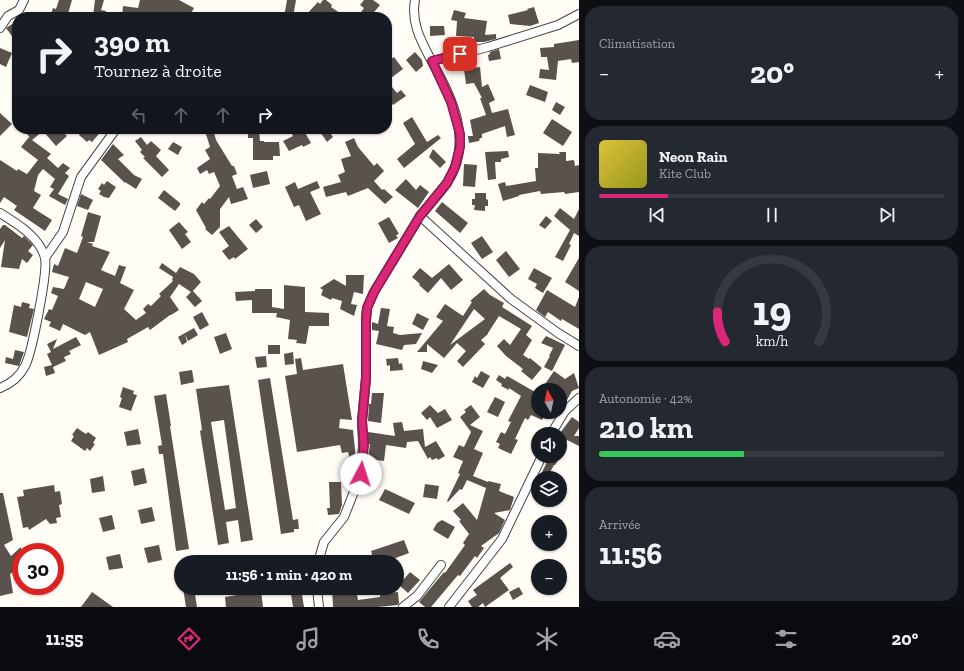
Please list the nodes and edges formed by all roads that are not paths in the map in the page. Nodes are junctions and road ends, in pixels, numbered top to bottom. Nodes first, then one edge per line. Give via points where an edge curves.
1 (24, 0) edge
2 (415, 0) edge
3 (15, 12) edge
4 (12, 14) edge
5 (579, 14) edge
6 (0, 28) edge
7 (432, 61) junction
8 (112, 134) edge
9 (0, 213) edge
10 (420, 216) junction
11 (45, 258) junction
12 (579, 346) edge
13 (0, 388) edge
14 (579, 398) edge
15 (555, 427) edge
16 (539, 463) edge
17 (320, 555) edge
18 (441, 565) dead end
19 (318, 595) edge
20 (319, 607) edge
21 (403, 607) edge
22 (449, 607) edge

1 - 3 street
2 - 7 street via 415,26
4 - 6 street
5 - 7 street via 558,25
7 - 10 street via 451,102 460,134 460,147 455,167 447,183
8 - 11 street via 81,177 63,232
9 - 11 street via 29,234
10 - 12 street via 511,299
10 - 17 street via 367,308 361,474 344,517 324,542
11 - 13 street via 45,276 28,360 20,374
14 - 15 street via 565,411
16 - 22 street via 502,539
18 - 21 street via 417,596
19 - 20 street

